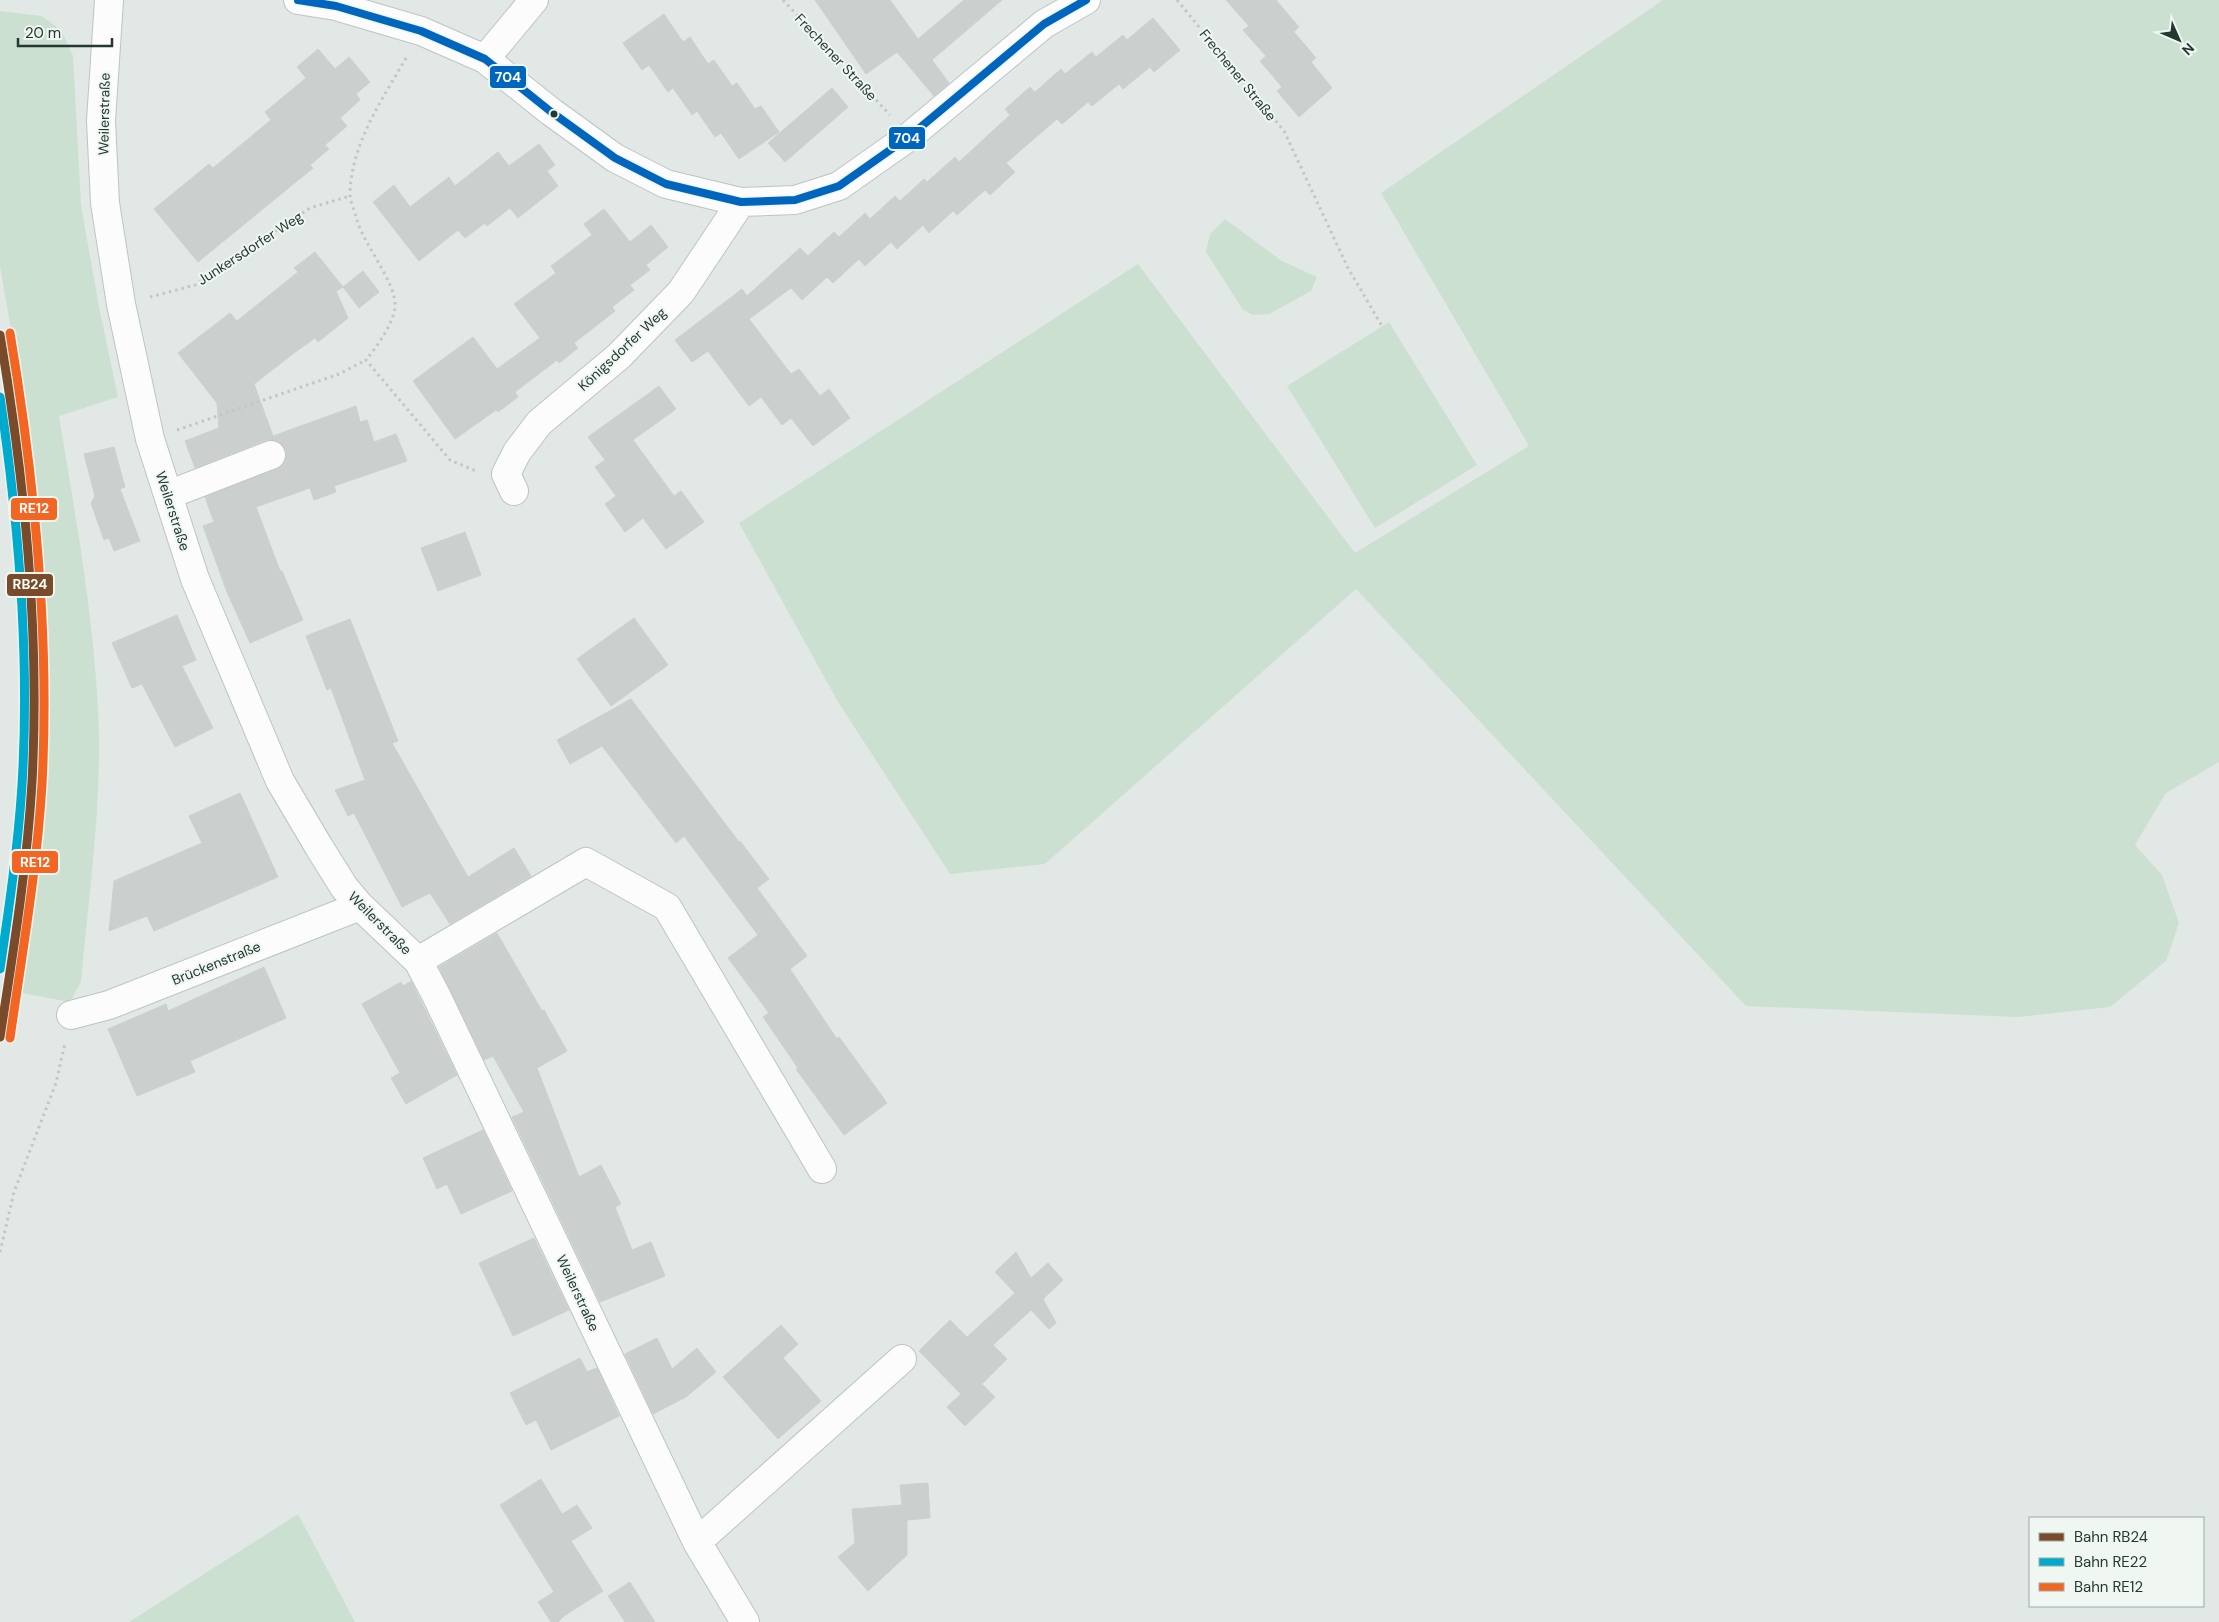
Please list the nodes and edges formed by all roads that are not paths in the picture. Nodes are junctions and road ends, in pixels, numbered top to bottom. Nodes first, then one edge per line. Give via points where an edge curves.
1 (109, 0) edge
2 (298, 0) edge
3 (534, 0) edge
4 (1086, 0) edge
5 (485, 59) junction
6 (741, 202) junction
7 (271, 455) dead end
8 (510, 482) road end
9 (168, 495) junction
10 (360, 906) junction
11 (418, 961) junction
12 (71, 1015) road end
13 (822, 1169) dead end
14 (902, 1359) dead end
15 (697, 1542) junction
16 (745, 1622) edge

1 - 9 street, Weilerstraße via 101,121 105,202 121,304 150,439
2 - 5 street via 336,6 421,31
3 - 5 street
4 - 6 street via 1044,24 910,136 839,186 795,200
5 - 6 street via 615,158 666,184
6 - 8 street, Königsdorfer Weg via 681,292 619,356 539,423 517,452
7 - 9 street
9 - 10 street, Weilerstraße via 195,579 280,781 344,887
10 - 11 street, Weilerstraße
10 - 12 street, Brückenstraße via 109,1005
11 - 13 street, Weilerstraße via 586,862 666,907
11 - 15 street, Weilerstraße
14 - 15 street
15 - 16 street, Weilerstraße

